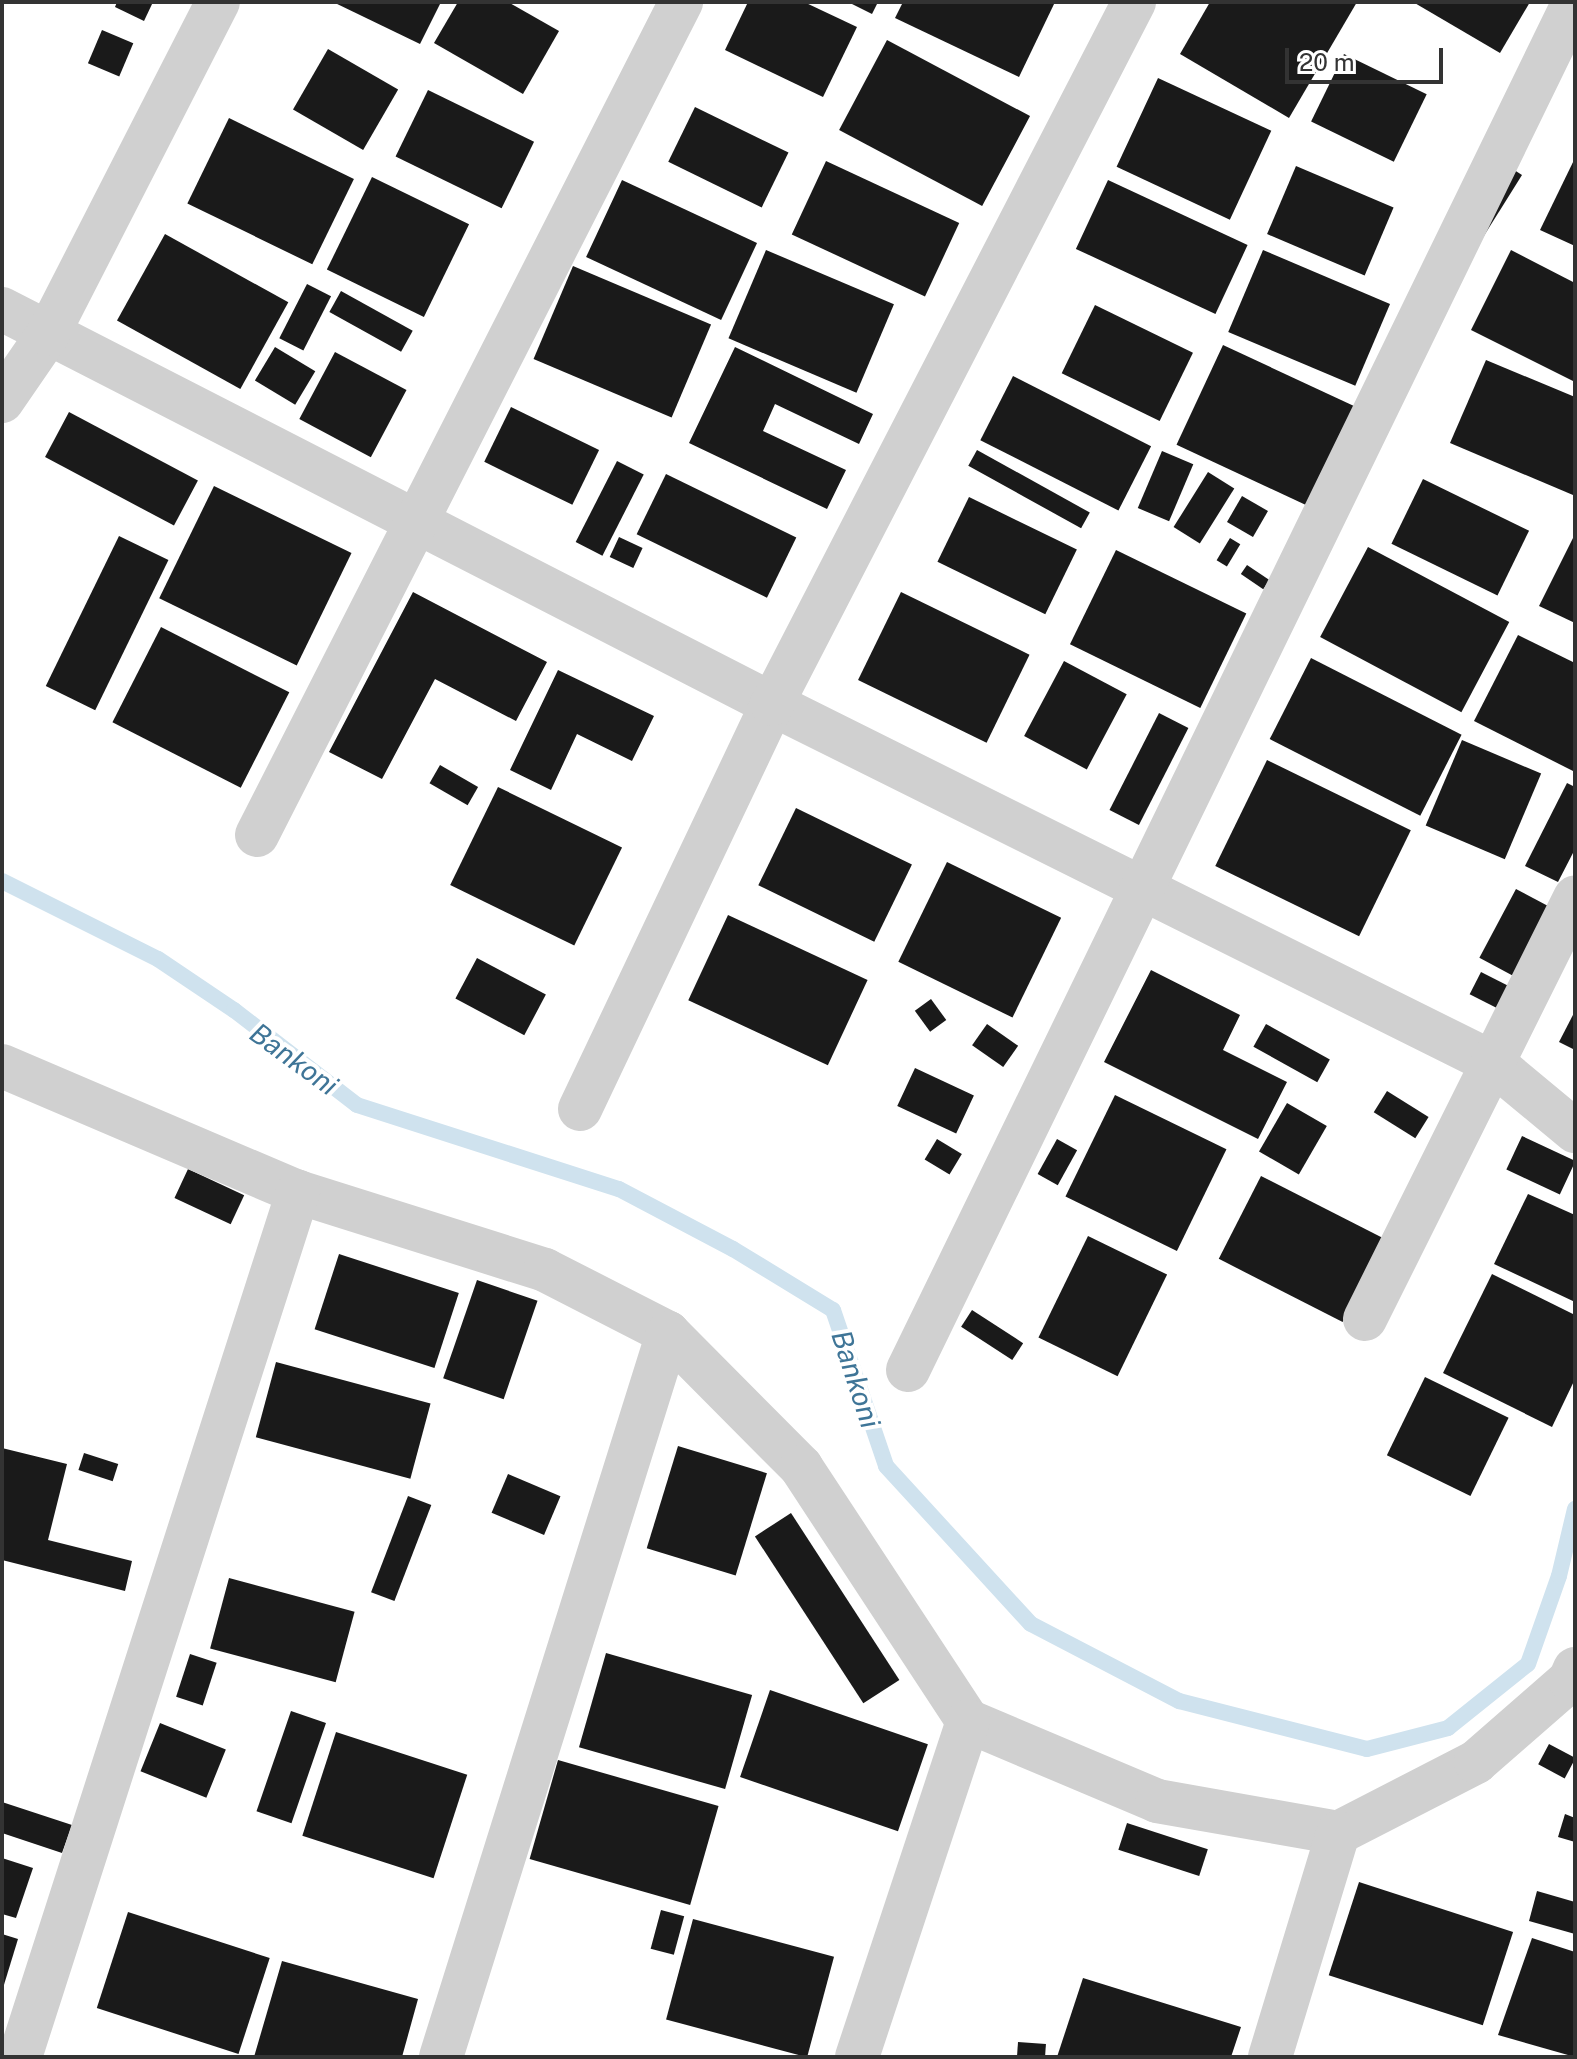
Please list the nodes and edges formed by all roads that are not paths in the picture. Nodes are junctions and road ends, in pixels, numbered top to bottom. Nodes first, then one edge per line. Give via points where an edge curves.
1 (218, 2) edge
2 (681, 2) edge
3 (1134, 2) edge
4 (1574, 2) edge
5 (2, 309) edge
6 (48, 334) junction
7 (2, 401) edge
8 (417, 523) junction
9 (772, 704) junction
10 (257, 835) dead end
11 (1142, 888) junction
12 (1575, 897) edge
13 (1493, 1063) junction
14 (2, 1066) edge
15 (580, 1109) dead end
16 (1575, 1131) edge
17 (298, 1192) junction
18 (1365, 1319) dead end
19 (668, 1333) junction
20 (908, 1370) dead end
21 (1575, 1669) edge
22 (968, 1721) junction
23 (1338, 1833) junction
24 (20, 2057) edge
25 (441, 2057) edge
26 (857, 2057) edge
27 (1270, 2057) edge

1 - 6 street
2 - 8 street
3 - 9 street
4 - 11 street
5 - 6 street
6 - 7 street
6 - 8 street
8 - 9 street
8 - 10 street
9 - 11 street
9 - 15 street
11 - 13 street
11 - 20 street
12 - 13 street
13 - 16 street
13 - 18 street
14 - 17 street
17 - 19 street via 545,1270
17 - 24 street
19 - 22 street via 801,1467
19 - 25 street
21 - 23 street via 1570,1680 1476,1762
22 - 23 street via 1157,1801
22 - 26 street
23 - 27 street

